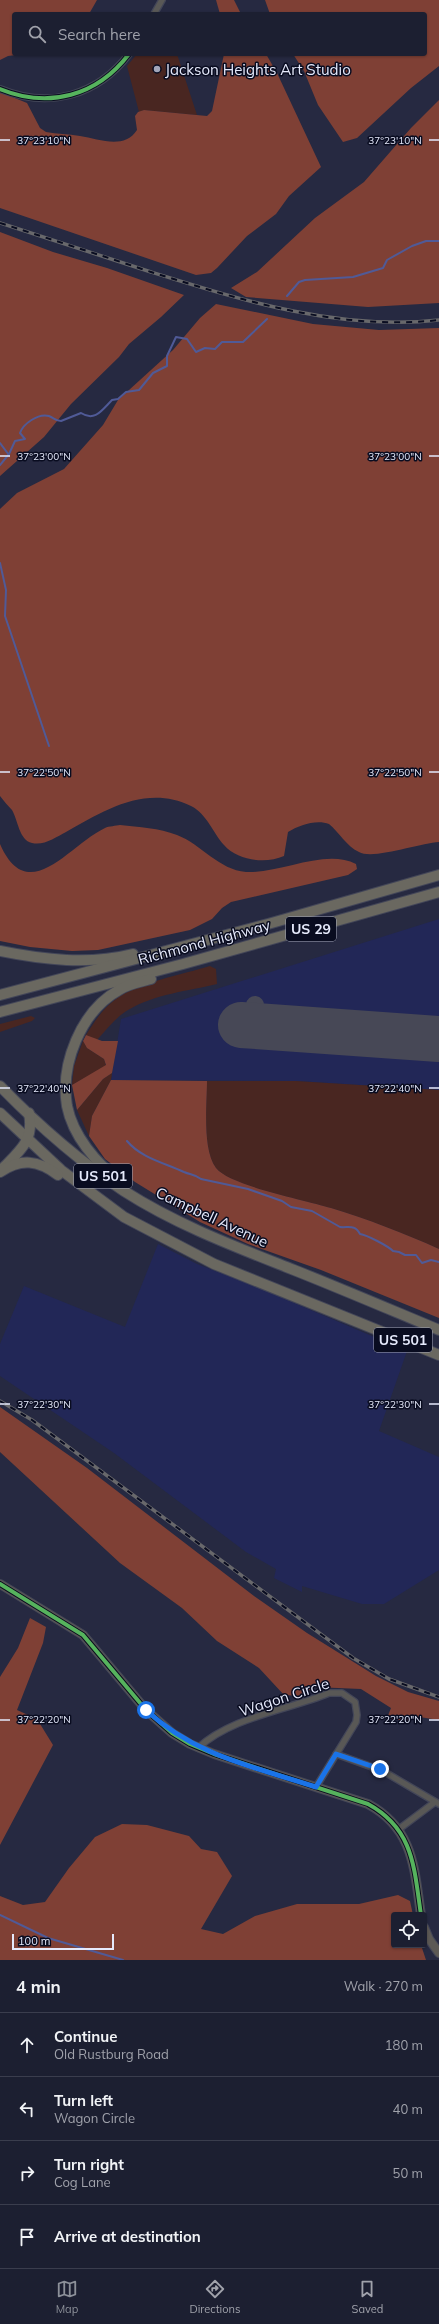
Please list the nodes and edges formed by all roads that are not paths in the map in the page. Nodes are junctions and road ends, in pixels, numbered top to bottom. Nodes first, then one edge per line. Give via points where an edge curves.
1 (162, 0) edge
2 (155, 12) edge
3 (127, 56) edge
4 (0, 89) edge
5 (439, 875) edge
6 (439, 892) edge
7 (217, 938) junction
8 (0, 951) edge
9 (183, 964) junction
10 (0, 995) edge
11 (0, 1012) edge
12 (0, 1086) edge
13 (0, 1113) edge
14 (29, 1113) junction
15 (28, 1140) junction
16 (0, 1172) edge
17 (98, 1200) junction
18 (171, 1217) junction
19 (439, 1330) edge
20 (439, 1355) edge
21 (0, 1584) edge
22 (198, 1748) junction
23 (336, 1754) junction
24 (316, 1787) junction
25 (437, 1803) edge
26 (399, 1829) junction
27 (421, 1912) edge
28 (427, 1934) edge
29 (439, 1953) edge

1 - 2 street
3 - 4 street via 110,74 70,96 32,99
5 - 7 highway, Richmond Highway / US 29
6 - 9 highway, Richmond Highway / US 29
7 - 8 highway via 99,960 33,958
7 - 10 highway, US 29
9 - 11 highway, Richmond Highway / US 29
9 - 18 highway via 159,976 119,989 92,1012 75,1044 66,1082 67,1106 74,1126 99,1164
12 - 14 highway, Campbell Avenue / US 501
13 - 15 highway
14 - 15 highway via 32,1128
14 - 18 highway, Campbell Avenue / US 501 via 93,1170
15 - 16 highway
15 - 17 highway
16 - 17 highway, US 501 via 12,1164 39,1164
17 - 20 highway, US 501 via 124,1217 214,1264
18 - 19 highway, Campbell Avenue / US 501 via 223,1242
21 - 22 street via 83,1635 146,1710 172,1733
22 - 23 street, Wagon Circle via 209,1738 226,1729 334,1692 342,1693 354,1700 357,1715 352,1730
22 - 24 street
23 - 24 street, Wagon Circle
23 - 25 street via 383,1771
24 - 26 street via 368,1804 388,1816
25 - 26 street
26 - 27 street via 412,1858
28 - 29 street

